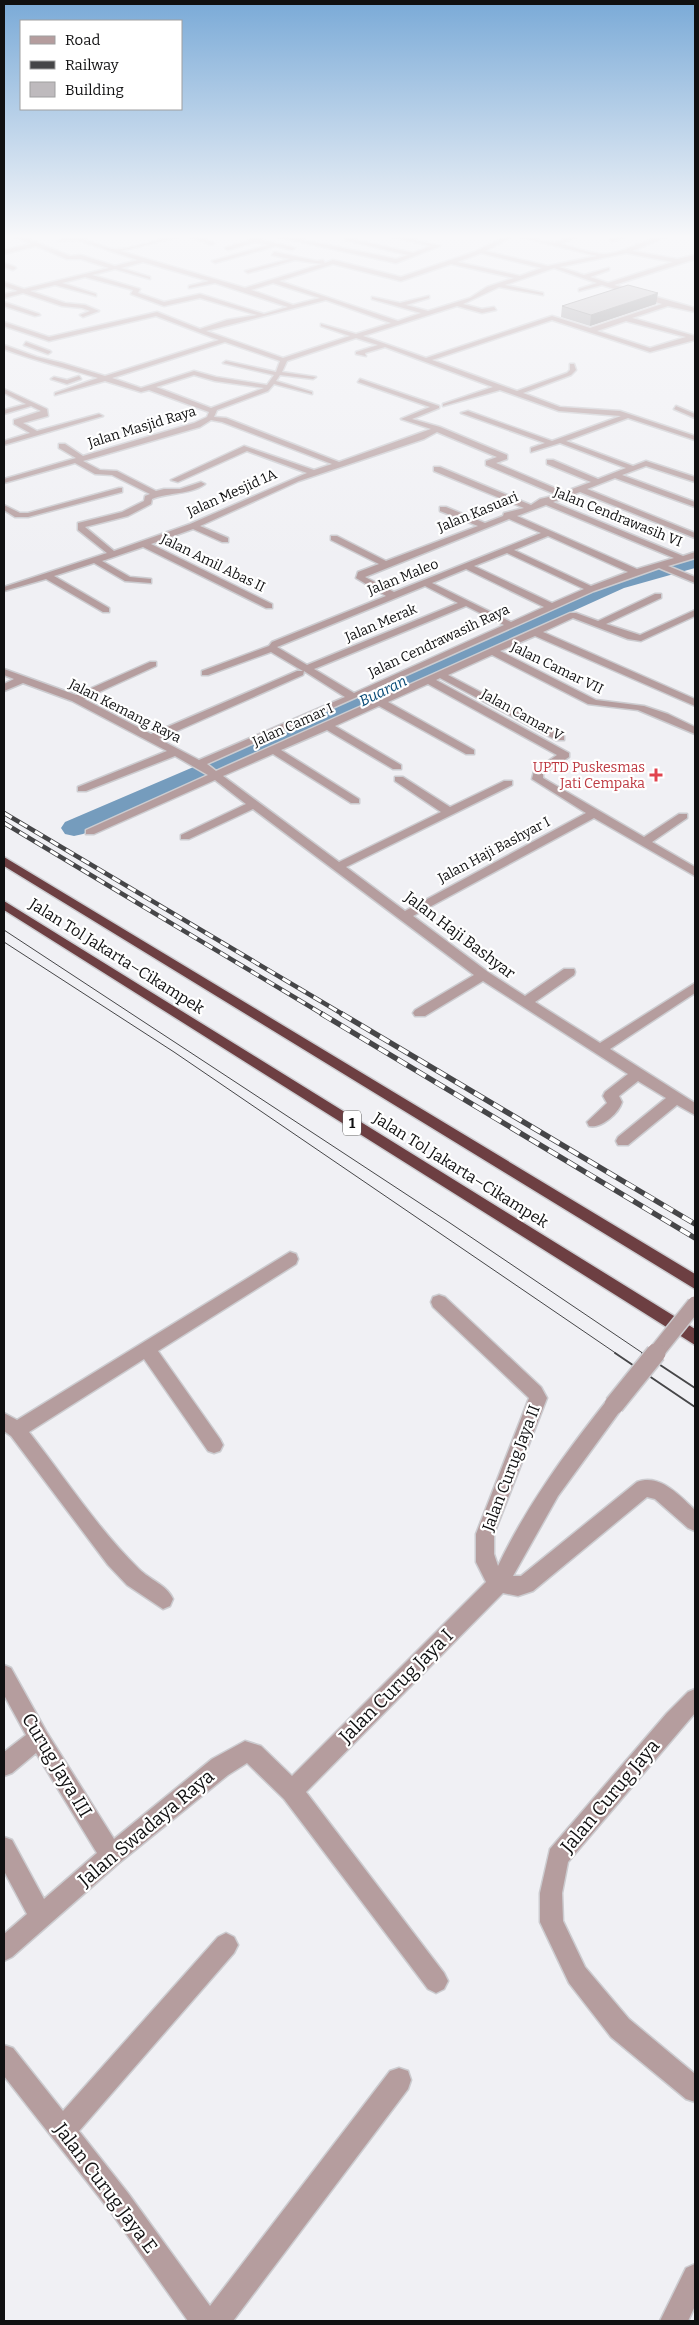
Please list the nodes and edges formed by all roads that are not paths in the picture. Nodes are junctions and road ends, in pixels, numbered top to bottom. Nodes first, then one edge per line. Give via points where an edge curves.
1 (18, 346) edge
2 (30, 346) edge
3 (207, 346) edge
4 (240, 346) edge
5 (329, 346) edge
6 (383, 346) edge
7 (386, 346) edge
8 (470, 346) edge
9 (637, 346) edge
10 (669, 346) edge
11 (6, 348) edge
12 (48, 352) dead end
13 (258, 352) junction
14 (250, 355) dead end
15 (364, 355) dead end
16 (242, 357) dead end
17 (284, 360) junction
18 (426, 360) junction
19 (226, 363) junction
20 (218, 365) dead end
21 (572, 365) dead end
22 (91, 374) junction
23 (278, 374) junction
24 (313, 377) dead end
25 (106, 378) junction
26 (54, 379) dead end
27 (360, 381) dead end
28 (271, 384) junction
29 (151, 388) junction
30 (498, 388) junction
31 (4, 392) edge
32 (310, 393) dead end
33 (57, 394) dead end
34 (515, 394) junction
35 (32, 404) junction
36 (445, 405) dead end
37 (676, 408) dead end
38 (4, 412) edge
39 (465, 413) dead end
40 (211, 414) junction
41 (630, 415) junction
42 (99, 416) dead end
43 (695, 416) edge
44 (11, 428) dead end
45 (437, 429) junction
46 (36, 434) junction
47 (694, 436) edge
48 (27, 437) junction
49 (555, 441) junction
50 (4, 443) edge
51 (62, 446) dead end
52 (534, 450) dead end
53 (79, 459) junction
54 (550, 462) dead end
55 (338, 464) junction
56 (632, 468) junction
57 (437, 469) dead end
58 (314, 473) junction
59 (614, 475) junction
60 (175, 480) dead end
61 (695, 480) edge
62 (4, 481) edge
63 (597, 481) junction
64 (201, 484) dead end
65 (578, 488) junction
66 (118, 490) dead end
67 (155, 494) junction
68 (562, 494) junction
69 (543, 501) junction
70 (695, 505) edge
71 (529, 507) junction
72 (4, 508) edge
73 (443, 509) dead end
74 (507, 516) junction
75 (483, 525) junction
76 (193, 526) junction
77 (548, 532) junction
78 (695, 536) edge
79 (334, 538) dead end
80 (225, 540) dead end
81 (144, 544) junction
82 (506, 549) junction
83 (114, 554) junction
84 (695, 555) edge
85 (683, 558) junction
86 (97, 561) junction
87 (385, 564) junction
88 (466, 566) junction
89 (662, 566) junction
90 (636, 572) junction
91 (49, 576) junction
92 (695, 580) edge
93 (148, 581) dead end
94 (425, 583) junction
95 (591, 589) junction
96 (5, 590) edge
97 (394, 596) junction
98 (658, 596) dead end
99 (466, 603) junction
100 (269, 606) dead end
101 (552, 607) junction
102 (106, 610) dead end
103 (695, 613) edge
104 (599, 624) junction
105 (511, 625) junction
106 (535, 632) junction
107 (272, 648) junction
108 (492, 652) junction
109 (153, 664) dead end
110 (303, 671) junction
111 (4, 672) edge
112 (205, 673) dead end
113 (440, 675) junction
114 (21, 680) junction
115 (429, 680) junction
116 (399, 684) junction
117 (4, 688) edge
118 (353, 697) junction
119 (76, 700) junction
120 (380, 702) junction
121 (695, 703) edge
122 (695, 718) edge
123 (685, 725) junction
124 (328, 726) junction
125 (695, 730) edge
126 (560, 738) dead end
127 (149, 739) junction
128 (274, 750) junction
129 (175, 752) junction
130 (470, 752) dead end
131 (396, 767) dead end
132 (209, 770) junction
133 (399, 779) dead end
134 (508, 783) dead end
135 (82, 789) dead end
136 (355, 801) dead end
137 (255, 804) junction
138 (596, 812) junction
139 (451, 813) junction
140 (683, 816) dead end
141 (90, 832) dead end
142 (185, 837) dead end
143 (644, 842) junction
144 (4, 862) edge
145 (340, 866) junction
146 (695, 872) edge
147 (7, 907) edge
148 (406, 915) junction
149 (569, 972) dead end
150 (484, 975) junction
151 (695, 987) edge
152 (525, 1002) junction
153 (420, 1013) dead end
154 (599, 1050) junction
155 (638, 1074) junction
156 (676, 1098) junction
157 (695, 1110) edge
158 (594, 1122) dead end
159 (623, 1141) dead end
160 (290, 1259) dead end
161 (695, 1282) edge
162 (439, 1302) dead end
163 (695, 1304) edge
164 (695, 1338) edge
165 (147, 1349) junction
166 (10, 1426) edge
167 (214, 1445) dead end
168 (695, 1522) edge
169 (500, 1582) junction
170 (163, 1599) dead end
171 (4, 1675) edge
172 (695, 1699) edge
173 (39, 1738) junction
174 (4, 1765) edge
175 (292, 1791) junction
176 (4, 1848) edge
177 (111, 1855) junction
178 (42, 1916) junction
179 (226, 1945) dead end
180 (4, 1950) edge
181 (436, 1981) dead end
182 (4, 2057) edge
183 (399, 2080) dead end
184 (695, 2090) edge
185 (63, 2130) junction
186 (695, 2277) edge
187 (204, 2321) edge
188 (216, 2321) edge
189 (674, 2321) edge

1 - 11 street
2 - 12 street
3 - 25 street
4 - 13 street
5 - 17 street
6 - 15 street via 358,353
7 - 18 street
8 - 18 street
9 - 10 street via 650,350
11 - 22 street
13 - 14 street
13 - 17 street
16 - 19 street
17 - 23 street
18 - 30 street
19 - 20 street
19 - 23 street
21 - 34 street via 573,370 569,374
22 - 25 street
22 - 26 street via 67,382
23 - 24 street
23 - 28 street
25 - 29 street via 138,390
25 - 33 street
27 - 45 street via 437,407 405,419
28 - 29 street via 215,379 194,373
28 - 32 street
28 - 40 street, Jalan Masjid Raya
29 - 40 street
30 - 34 street
30 - 36 street
31 - 35 street
34 - 41 street via 569,412 612,411
35 - 38 street
35 - 46 street via 46,412 17,422
37 - 43 street
39 - 49 street
40 - 53 street, Jalan Masjid Raya via 179,431
40 - 55 street
41 - 47 street
41 - 49 street
42 - 46 street
44 - 48 street
45 - 55 street, Jalan Mesjid 1A
45 - 68 street via 504,458 489,463
46 - 48 street
48 - 50 street
49 - 52 street
49 - 56 street
51 - 53 street
53 - 62 street, Jalan Masjid Raya
53 - 67 street via 98,472 114,473
54 - 63 street
55 - 58 street, Jalan Mesjid 1A
56 - 59 street, Jalan Kasuari
56 - 61 street, Jalan Kasuari via 646,463
57 - 71 street
58 - 60 street via 247,448
58 - 76 street, Jalan Mesjid 1A
59 - 63 street, Jalan Kasuari
59 - 70 street
63 - 65 street, Jalan Kasuari
64 - 67 street via 181,491
65 - 68 street, Jalan Kasuari
65 - 78 street
66 - 72 street via 28,515 18,515
67 - 83 street via 130,513 81,524
68 - 69 street, Jalan Kasuari
69 - 71 street, Jalan Kasuari
69 - 85 street, Jalan Cendrawasih VI
71 - 74 street, Jalan Kasuari
73 - 75 street
74 - 75 street, Jalan Kasuari
74 - 77 street
75 - 87 street, Jalan Kasuari
76 - 80 street
76 - 81 street, Jalan Mesjid 1A
77 - 82 street, Jalan Maleo
77 - 90 street
79 - 87 street
81 - 83 street, Jalan Mesjid 1A
81 - 100 street, Jalan Amil Abas II
82 - 88 street, Jalan Maleo
82 - 95 street
83 - 86 street, Jalan Mesjid 1A
84 - 85 street, Jalan Cendrawasih Raya
85 - 89 street, Jalan Cendrawasih Raya
86 - 91 street, Jalan Mesjid 1A
86 - 93 street via 128,579
87 - 97 street, Jalan Kasuari via 360,576
88 - 94 street, Jalan Maleo
88 - 101 street
89 - 90 street, Jalan Cendrawasih Raya
89 - 92 street
90 - 95 street, Jalan Cendrawasih Raya
91 - 96 street, Jalan Mesjid 1A
91 - 102 street
94 - 97 street, Jalan Maleo
94 - 99 street
95 - 101 street, Jalan Cendrawasih Raya
97 - 107 street, Jalan Maleo via 275,644
98 - 104 street
99 - 105 street
99 - 110 street, Jalan Merak
101 - 105 street, Jalan Cendrawasih Raya
103 - 104 street via 641,638
104 - 106 street, Jalan Camar I via 574,615
105 - 116 street, Jalan Cendrawasih Raya
106 - 108 street, Jalan Camar I
106 - 121 street
107 - 110 street
107 - 112 street, Jalan Maleo
108 - 113 street, Jalan Camar I
108 - 123 street, Jalan Camar VII via 592,702 643,708
109 - 119 street
110 - 118 street
110 - 127 street, Jalan Merak
111 - 114 street, Jalan Kemang Raya
113 - 115 street, Jalan Camar I
113 - 126 street
114 - 117 street
114 - 119 street, Jalan Kemang Raya
115 - 116 street, Jalan Camar I
115 - 138 street, Jalan Camar V via 565,755 538,773 537,778
116 - 118 street, Jalan Cendrawasih Raya
116 - 120 street, Jalan Camar I
118 - 132 street, Jalan Cendrawasih Raya
119 - 127 street, Jalan Kemang Raya
120 - 124 street, Jalan Camar I
120 - 130 street
122 - 123 street
123 - 125 street, Jalan Camar VII
124 - 128 street, Jalan Camar I
124 - 131 street
127 - 129 street, Jalan Kemang Raya
128 - 132 street, Jalan Camar I
128 - 136 street
129 - 132 street, Jalan Kemang Raya
129 - 135 street
132 - 137 street, Jalan Haji Bashyar
132 - 141 street
133 - 139 street
134 - 139 street
137 - 142 street
137 - 145 street, Jalan Haji Bashyar
138 - 143 street
138 - 148 street, Jalan Haji Bashyar I
139 - 145 street
140 - 143 street
143 - 146 street
144 - 161 highway, Jalan Tol Jakarta–Cikampek
145 - 148 street, Jalan Haji Bashyar
147 - 164 highway, Jalan Tol Jakarta–Cikampek / 1
148 - 150 street, Jalan Haji Bashyar
149 - 152 street
150 - 152 street, Jalan Haji Bashyar
150 - 153 street
151 - 154 street
152 - 154 street, Jalan Haji Bashyar
154 - 155 street, Jalan Haji Bashyar
155 - 156 street, Jalan Haji Bashyar
155 - 158 street via 610,1096 614,1106
156 - 157 street, Jalan Haji Bashyar
156 - 159 street
160 - 165 street
162 - 169 street, Jalan Curug Jaya II via 538,1398 485,1534 484,1555 489,1571
163 - 169 street, bridge via 574,1456 515,1549
165 - 166 street
165 - 167 street
166 - 170 street via 115,1558 134,1578
168 - 169 street via 660,1490 644,1488 526,1584 508,1587
169 - 175 street, Jalan Curug Jaya I
171 - 173 street, Curug Jaya III
172 - 184 street, Jalan Curug Jaya via 558,1857 551,1893 552,1922 577,1975 620,2028
173 - 174 street
173 - 177 street, Curug Jaya III
175 - 177 street, Jalan Swadaya Raya via 253,1754 245,1752 220,1766
175 - 181 street
176 - 178 street
177 - 178 street, Jalan Swadaya Raya
178 - 180 street, Jalan Swadaya Raya
179 - 185 street
182 - 185 street, Jalan Curug Jaya E
183 - 188 street
185 - 187 street, Jalan Curug Jaya E
186 - 189 street

